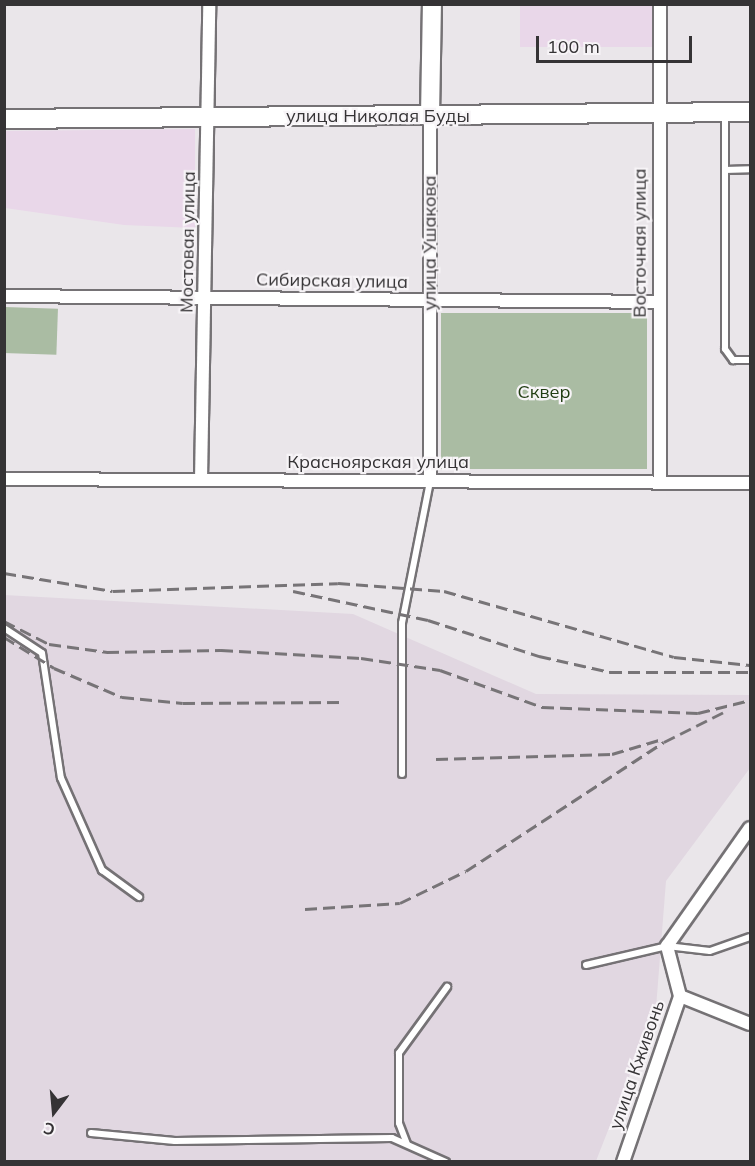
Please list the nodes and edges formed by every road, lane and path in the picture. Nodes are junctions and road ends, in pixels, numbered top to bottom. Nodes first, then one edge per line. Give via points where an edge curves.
1 (209, 4) edge
2 (432, 4) edge
3 (660, 4) edge
4 (725, 112) junction
5 (750, 112) edge
6 (657, 113) junction
7 (430, 116) junction
8 (208, 117) junction
9 (4, 118) edge
10 (750, 169) edge
11 (725, 170) junction
12 (4, 296) edge
13 (205, 297) junction
14 (430, 300) junction
15 (659, 302) junction
16 (750, 360) edge
17 (4, 479) edge
18 (201, 480) junction
19 (430, 481) junction
20 (660, 482) junction
21 (750, 483) edge
22 (4, 628) edge
23 (402, 774) dead end
24 (750, 828) edge
25 (139, 897) dead end
26 (750, 938) edge
27 (667, 946) junction
28 (586, 965) dead end
29 (447, 987) dead end
30 (680, 996) junction
31 (750, 1024) edge
32 (91, 1133) dead end
33 (407, 1144) junction
34 (446, 1161) edge
35 (623, 1161) edge

1 - 8 street, Мостовая улица
2 - 7 street, улица Ушакова
3 - 6 street, Восточная улица
4 - 5 street, улица Николая Буды
4 - 6 street, улица Николая Буды
4 - 11 lane
6 - 7 street, улица Николая Буды
6 - 15 street, Восточная улица
7 - 8 street, улица Николая Буды
7 - 14 street, улица Ушакова
8 - 9 street, улица Николая Буды
8 - 13 street, Мостовая улица
10 - 11 lane
11 - 16 lane via 725,349 733,360
12 - 13 street, Сибирская улица
13 - 14 street, Сибирская улица
13 - 18 street, Мостовая улица
14 - 15 street, Сибирская улица
14 - 19 street, улица Ушакова
15 - 20 street, Восточная улица
17 - 18 street, Красноярская улица
18 - 19 street, Красноярская улица
19 - 20 street, Красноярская улица
19 - 23 lane via 402,622
20 - 21 street, Красноярская улица
22 - 25 lane via 42,653 61,778 102,870
24 - 27 street
26 - 27 lane via 710,951
27 - 28 lane
27 - 30 street, улица Кживонь
29 - 33 lane via 399,1053 399,1123
30 - 31 street
30 - 35 street, улица Кживонь
32 - 33 lane via 175,1141 392,1138
33 - 34 lane

